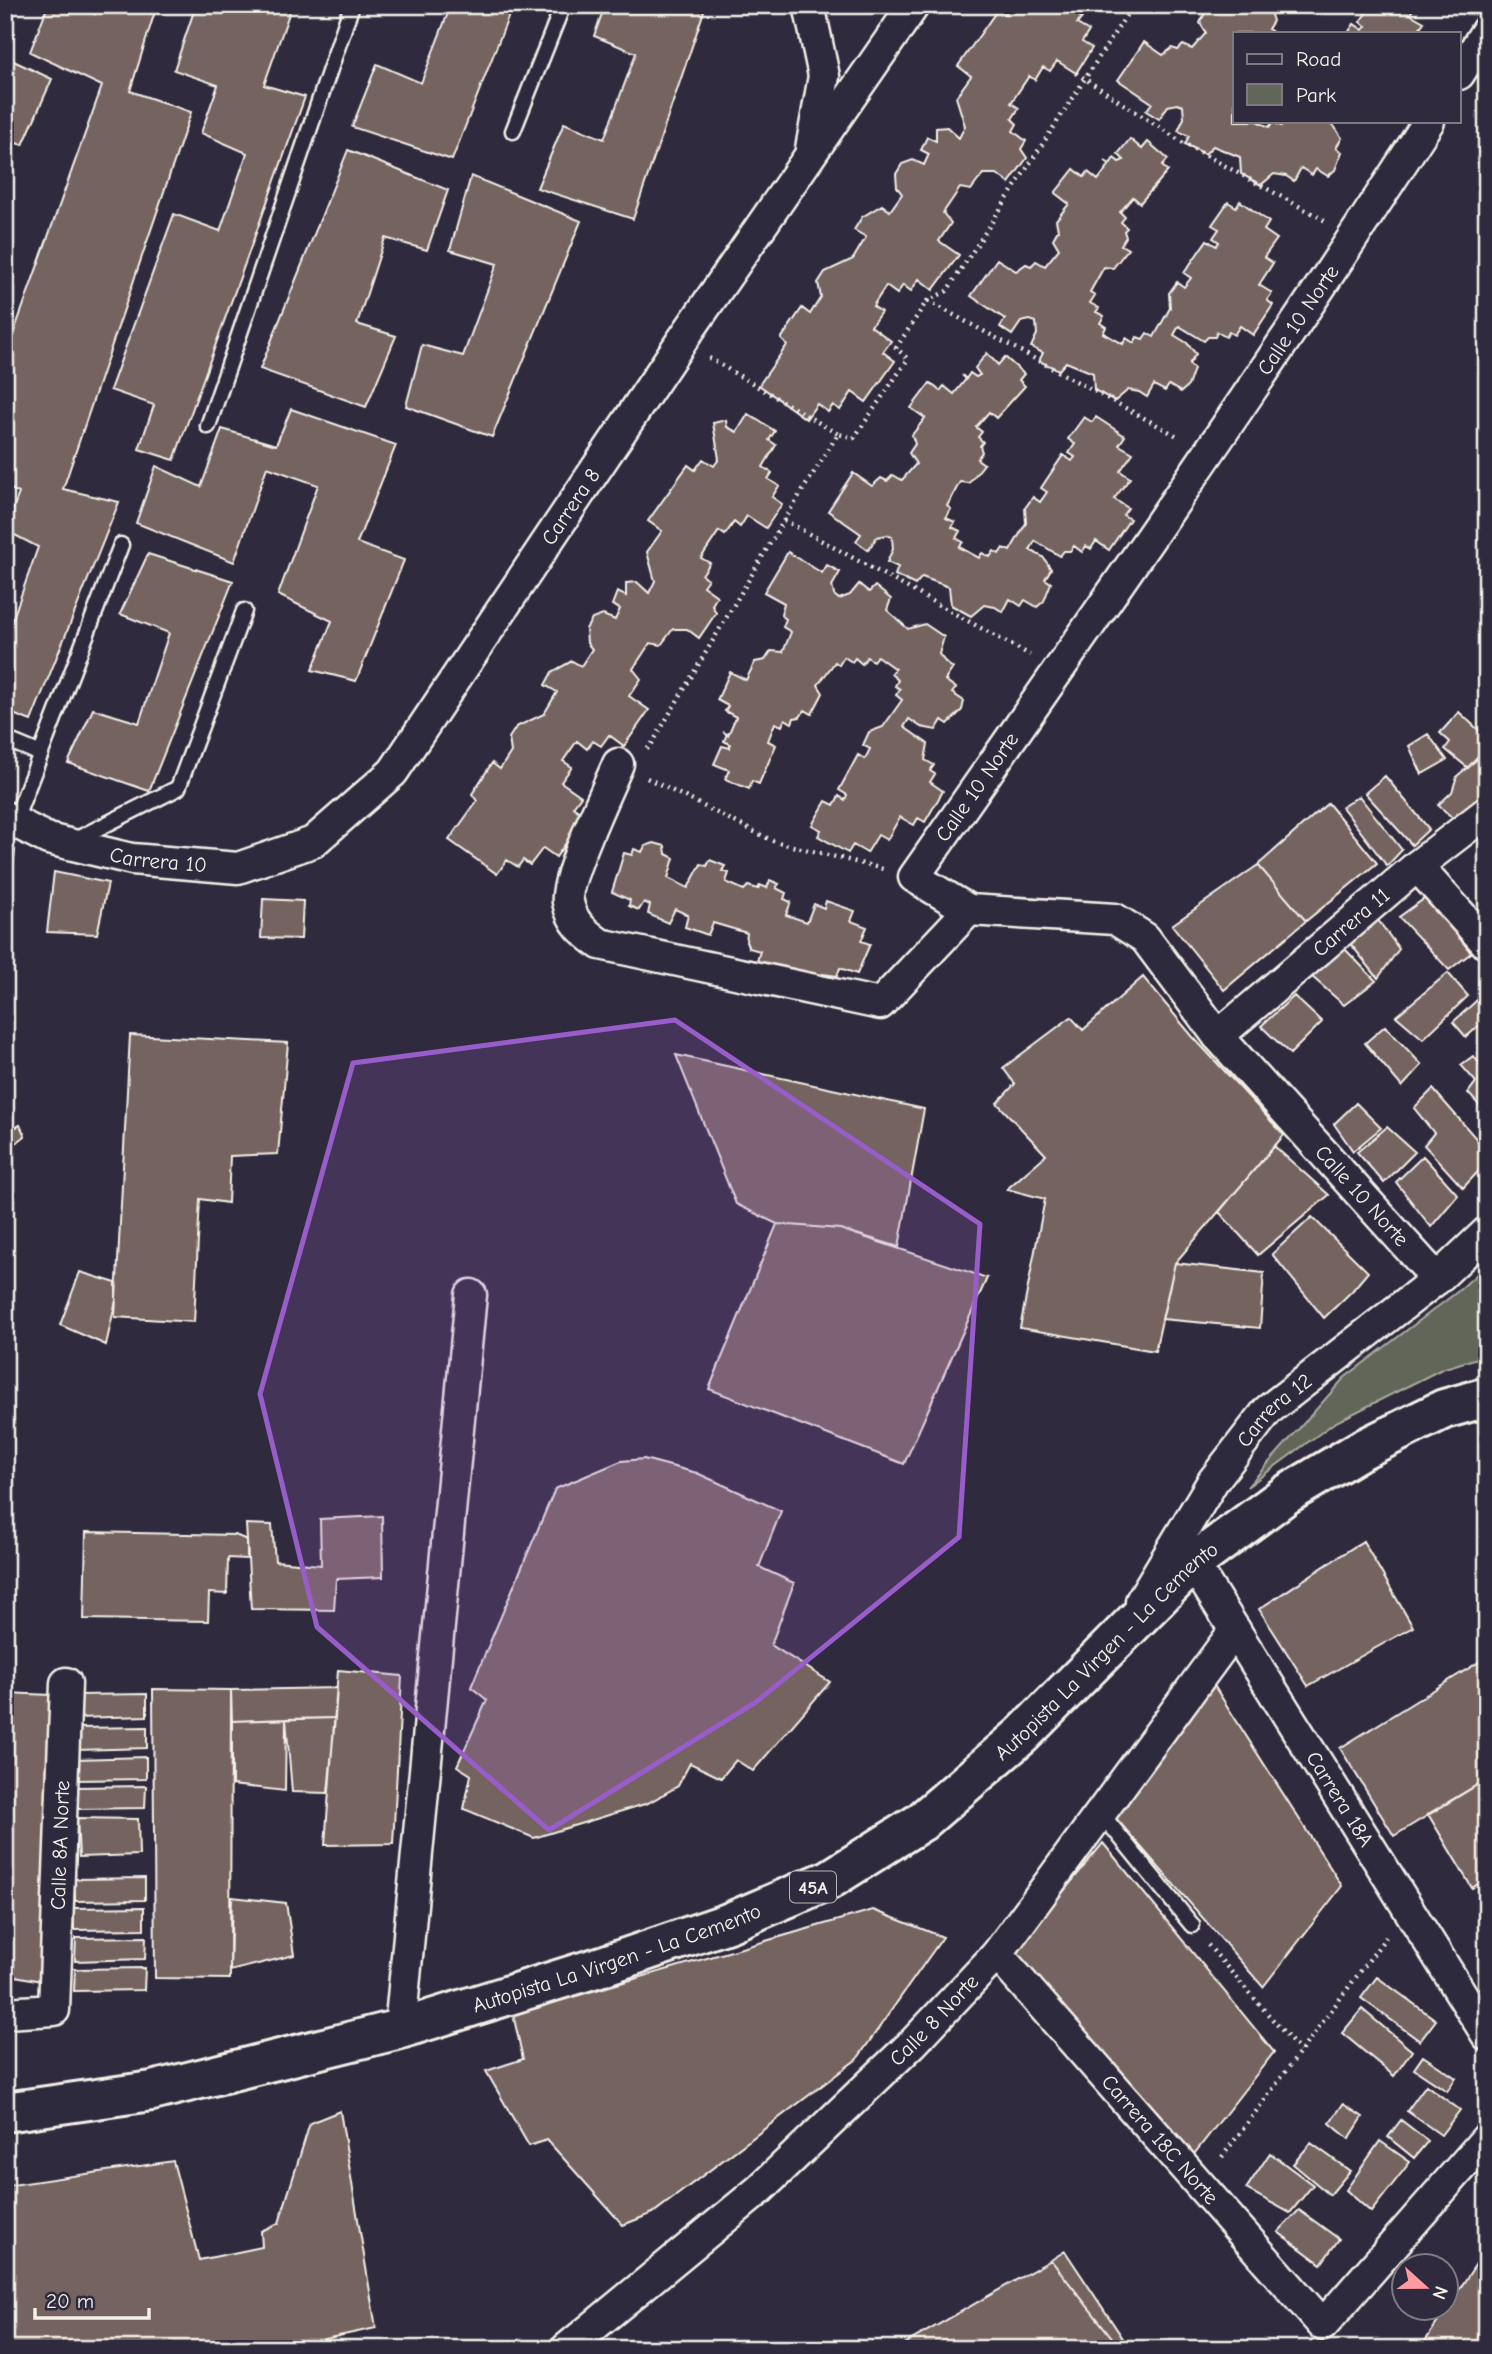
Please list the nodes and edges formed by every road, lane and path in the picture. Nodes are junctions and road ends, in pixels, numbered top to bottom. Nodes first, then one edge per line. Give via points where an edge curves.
1 (352, 5) edge
2 (563, 5) edge
3 (809, 5) edge
4 (914, 5) edge
5 (1133, 5) edge
6 (1487, 30) edge
7 (1460, 72) edge
8 (1076, 73) dead end
9 (1086, 80) junction
10 (1428, 122) edge
11 (513, 131) dead end
12 (810, 158) junction
13 (1354, 236) junction
14 (927, 301) junction
15 (681, 342) junction
16 (208, 426) dead end
17 (838, 434) junction
18 (1207, 452) junction
19 (784, 520) junction
20 (121, 545) dead end
21 (244, 611) dead end
22 (1058, 671) junction
23 (5, 739) edge
24 (41, 754) junction
25 (618, 764) junction
26 (1487, 812) edge
27 (10, 820) edge
28 (313, 842) joint
29 (68, 844) junction
30 (1417, 866) junction
31 (914, 877) junction
32 (969, 910) junction
33 (1487, 944) edge
34 (1219, 1036) junction
35 (1487, 1233) edge
36 (1437, 1279) junction
37 (471, 1295) dead end
38 (1487, 1397) edge
39 (1194, 1563) junction
40 (1235, 1630) junction
41 (1119, 1637) junction
42 (66, 1683) dead end
43 (1100, 1812) junction
44 (1407, 1908) junction
45 (1192, 1925) joint
46 (997, 1954) junction
47 (5, 2013) edge
48 (400, 2029) junction
49 (1487, 2035) edge
50 (1300, 2051) junction
51 (5, 2112) edge
52 (1487, 2138) edge
53 (1201, 2186) junction
54 (566, 2349) edge

1 - 16 lane
2 - 11 lane
3 - 12 street, Carrera 8 via 824,75
4 - 12 street, Carrera 8
5 - 9 path
6 - 7 street
8 - 9 path
9 - 13 path via 1185,144
9 - 14 path via 947,291
10 - 13 street, Calle 10 Norte
12 - 15 street, Carrera 8
13 - 18 street, Calle 10 Norte
14 - 17 path via 896,348 908,359 854,439
14 - 18 path
15 - 17 path
15 - 28 street, Carrera 8 via 393,772
17 - 19 path
18 - 22 street, Calle 10 Norte
19 - 22 path
19 - 25 path via 650,747
20 - 24 lane
21 - 29 lane via 178,788
22 - 31 street, Calle 10 Norte
23 - 24 lane
24 - 27 lane
25 - 31 path via 773,841
25 - 32 street via 578,858 567,900 578,928 600,944 880,1004
26 - 30 street, Carrera 11
27 - 29 street, Carrera 10
28 - 29 street, Carrera 10 via 238,867 132,859
30 - 33 street
30 - 34 street, Carrera 11
31 - 32 street, Calle 10 Norte
32 - 34 street, Calle 10 Norte via 1115,919 1145,938
34 - 36 street, Calle 10 Norte
35 - 36 street, Carrera 12
36 - 41 street, Carrera 12 via 1268,1410 1213,1481
37 - 48 street
38 - 39 main road, Autopista La Virgen - La Cemento / 45A via 1444,1409 1359,1451 1287,1494
39 - 40 street, Carrera 18A
39 - 41 main road, Autopista La Virgen - La Cemento / 45A
40 - 43 street, Calle 8 Norte
40 - 44 street, Carrera 18A
41 - 48 main road, Autopista La Virgen - La Cemento / 45A via 1022,1735 921,1822 829,1880 728,1923
42 - 47 street, Calle 8A Norte via 54,2010
43 - 45 lane
43 - 46 street, Calle 8 Norte
44 - 49 street, Carrera 18A
44 - 50 path
45 - 50 path
46 - 53 street, Carrera 18C Norte
46 - 54 street, Calle 8 Norte via 913,2043 760,2190
48 - 51 main road, Autopista La Virgen - La Cemento / 45A via 152,2091
50 - 53 path
52 - 53 street, Carrera 18C Norte via 1323,2325

